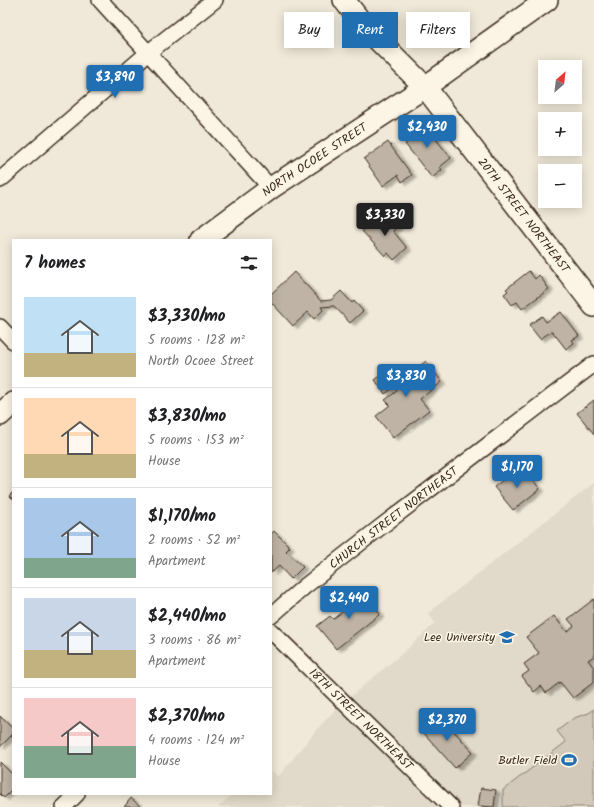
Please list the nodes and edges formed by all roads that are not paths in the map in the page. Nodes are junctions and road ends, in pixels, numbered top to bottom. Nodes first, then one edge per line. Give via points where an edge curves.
1 (100, 0) edge
2 (214, 0) edge
3 (344, 0) edge
4 (547, 0) edge
5 (149, 52) junction
6 (425, 87) junction
7 (0, 180) edge
8 (271, 188) junction
9 (202, 239) edge
10 (594, 306) edge
11 (0, 327) edge
12 (12, 340) edge
13 (594, 364) edge
14 (12, 404) edge
15 (0, 416) edge
16 (272, 615) edge
17 (272, 632) edge
18 (76, 795) edge
19 (64, 807) edge
20 (451, 807) edge

1 - 5 street
2 - 5 street
3 - 6 main road, 20TH STREET NORTHEAST via 366,27
4 - 6 main road, NORTH OCOEE STREET
5 - 7 street
5 - 8 street
6 - 8 main road, NORTH OCOEE STREET
6 - 10 main road, 20TH STREET NORTHEAST
8 - 9 main road, NORTH OCOEE STREET
11 - 12 street
13 - 16 street, CHURCH STREET NORTHEAST via 378,529
14 - 15 main road
17 - 20 street, 18TH STREET NORTHEAST
18 - 19 street

